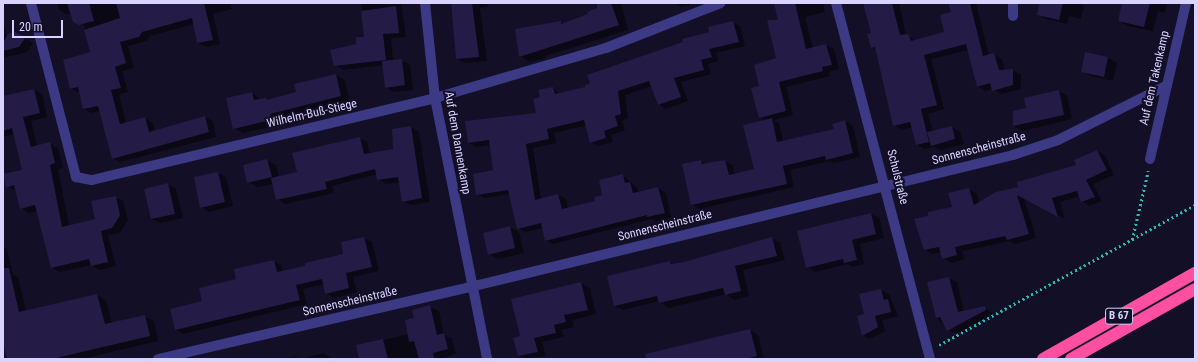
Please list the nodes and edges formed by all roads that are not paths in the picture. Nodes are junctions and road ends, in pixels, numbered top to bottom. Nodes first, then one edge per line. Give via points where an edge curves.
1 (31, 3) edge
2 (425, 3) edge
3 (722, 3) edge
4 (836, 3) edge
5 (1014, 3) edge
6 (1186, 3) edge
7 (1013, 16) dead end
8 (1166, 86) junction
9 (435, 98) junction
10 (1150, 159) road end
11 (886, 186) junction
12 (1195, 274) edge
13 (470, 287) junction
14 (1195, 289) edge
15 (929, 355) edge
16 (158, 359) edge
17 (487, 359) edge
18 (1043, 359) edge
19 (1071, 359) edge

1 - 9 street, Wilhelm-Buß-Stiege via 76,177 92,180
2 - 9 street, Auf dem Dannenkamp
3 - 9 street, Wilhelm-Buß-Stiege via 606,48
4 - 11 street, Schulstraße
5 - 7 street
6 - 8 street, Auf dem Takenkamp
8 - 10 street, Auf dem Takenkamp
8 - 11 street, Sonnenscheinstraße via 1058,140 1013,155
9 - 13 street, Auf dem Dannenkamp
11 - 13 street, Sonnenscheinstraße
11 - 15 street, Schulstraße
12 - 18 highway, B 67
13 - 16 street, Sonnenscheinstraße
13 - 17 street, Auf dem Dannenkamp
14 - 19 highway, B 67

